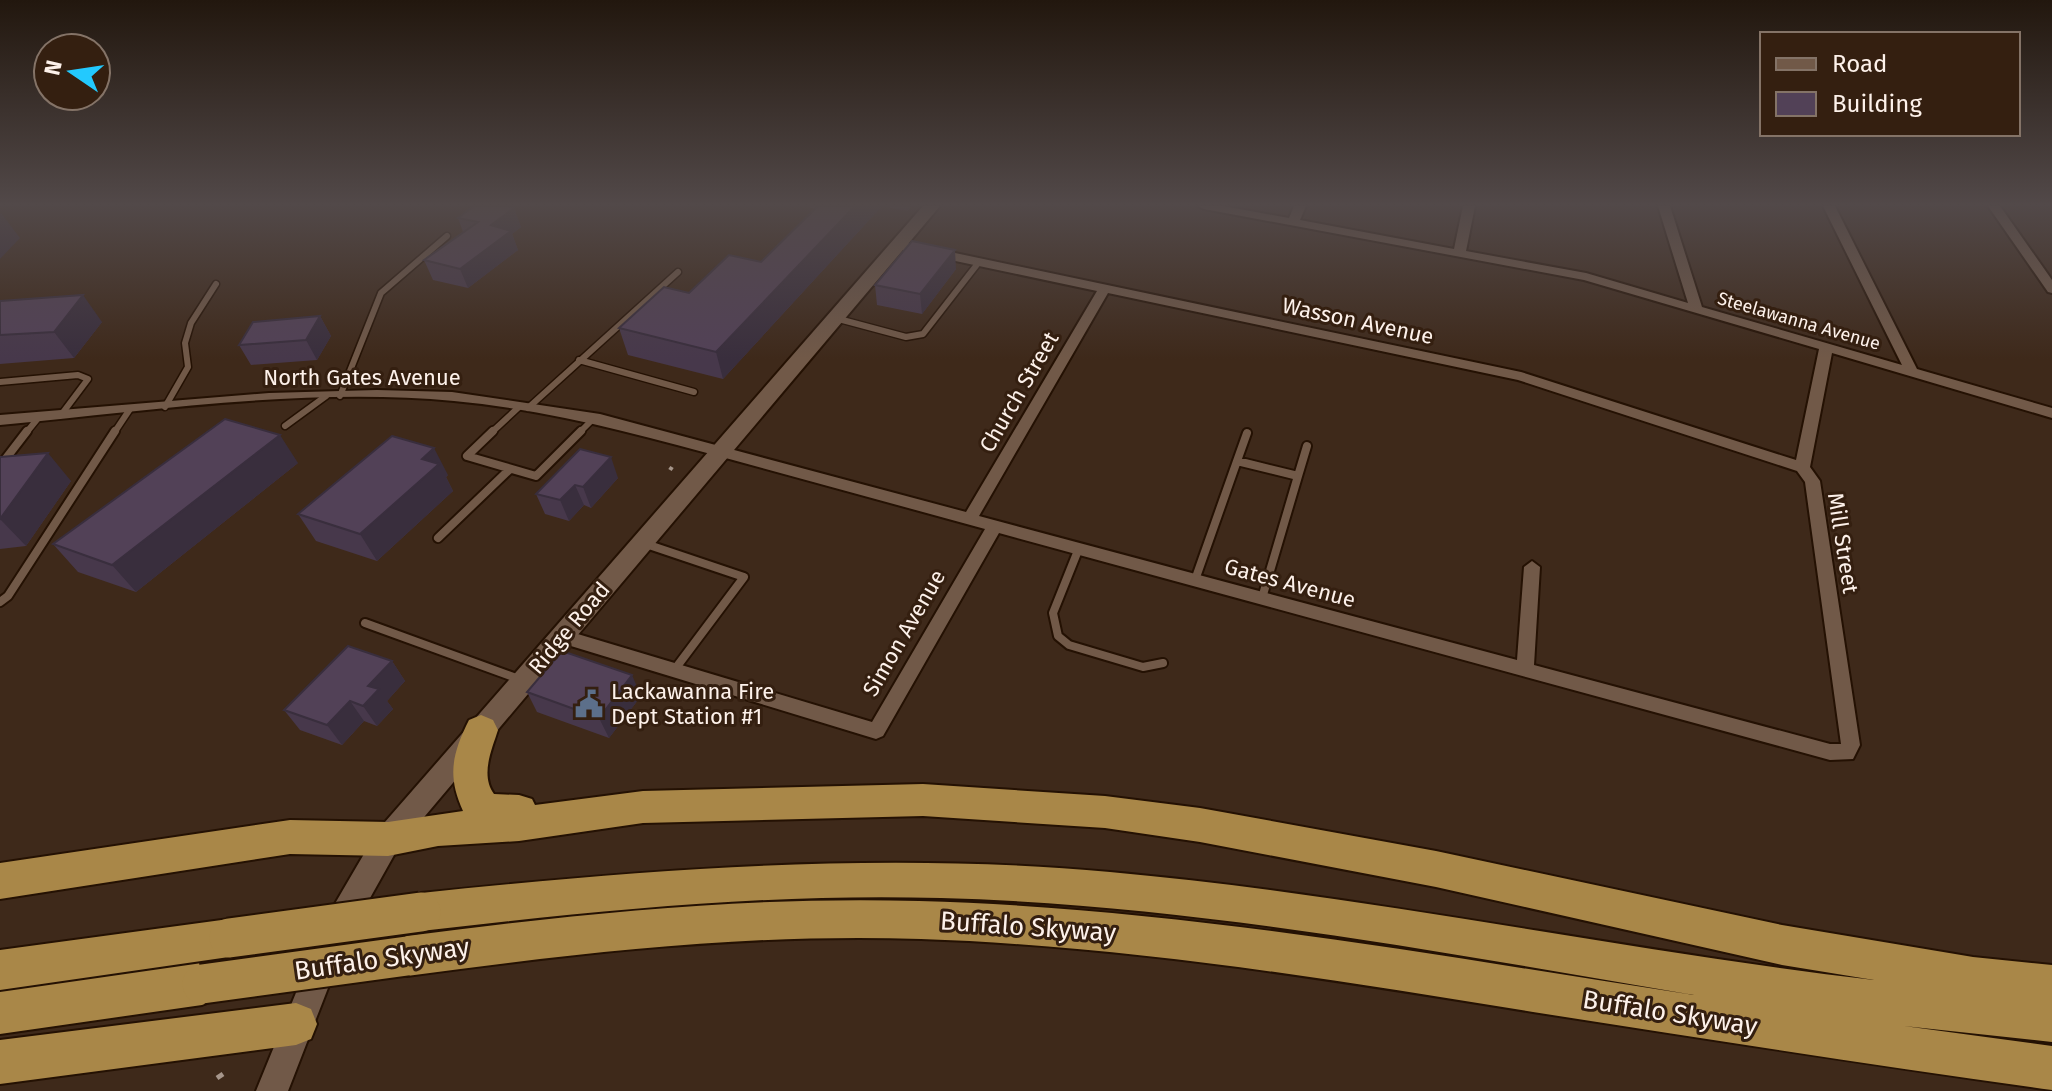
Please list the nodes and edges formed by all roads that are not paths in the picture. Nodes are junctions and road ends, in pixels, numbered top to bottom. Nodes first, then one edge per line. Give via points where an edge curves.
1 (423, 257) edge
2 (888, 257) edge
3 (955, 257) edge
4 (1475, 257) edge
5 (1680, 257) edge
6 (1854, 257) edge
7 (2030, 257) edge
8 (979, 262) junction
9 (678, 272) dead end
10 (216, 284) dead end
11 (1105, 288) junction
12 (2052, 289) edge
13 (1697, 310) junction
14 (835, 318) junction
15 (1826, 348) junction
16 (579, 360) junction
17 (1912, 372) junction
18 (0, 382) edge
19 (694, 392) dead end
20 (333, 396) junction
21 (165, 407) junction
22 (524, 407) junction
23 (130, 409) junction
24 (2052, 413) edge
25 (61, 415) junction
26 (39, 417) junction
27 (594, 418) junction
28 (0, 420) edge
29 (285, 426) dead end
30 (1247, 433) dead end
31 (1307, 446) dead end
32 (718, 452) junction
33 (1237, 461) junction
34 (0, 466) edge
35 (1802, 467) junction
36 (510, 469) junction
37 (1298, 476) junction
38 (970, 519) junction
39 (995, 525) junction
40 (438, 538) dead end
41 (641, 542) junction
42 (1079, 548) junction
43 (1532, 567) dead end
44 (1195, 580) junction
45 (1262, 598) junction
46 (0, 602) edge
47 (365, 623) dead end
48 (561, 636) junction
49 (1163, 663) dead end
50 (675, 669) junction
51 (1525, 670) junction
52 (523, 681) junction
53 (481, 730) junction
54 (1849, 750) joint
55 (589, 813) junction
56 (388, 839) junction
57 (0, 881) edge
58 (0, 970) edge
59 (2052, 986) edge
60 (0, 1013) edge
61 (2052, 1021) edge
62 (296, 1024) junction
63 (0, 1062) edge
64 (2052, 1068) edge
65 (272, 1091) edge

1 - 20 lane via 381,293
2 - 14 main road, Ridge Road
3 - 8 street, Wasson Avenue
4 - 13 street, Steelawanna Avenue via 1586,277
5 - 13 street
6 - 17 street
7 - 12 street
8 - 11 street, Wasson Avenue
8 - 14 lane via 923,334 906,337
9 - 16 lane
10 - 21 lane via 190,324 182,350 188,367
11 - 35 street, Wasson Avenue via 1521,376
11 - 38 street, Church Street
13 - 15 street, Steelawanna Avenue
14 - 32 main road, Ridge Road
15 - 17 street, Steelawanna Avenue
15 - 35 street
16 - 19 lane
16 - 22 lane
17 - 24 street, Steelawanna Avenue
18 - 25 lane via 78,375 88,379
20 - 21 street, North Gates Avenue
20 - 22 street, North Gates Avenue via 431,395
20 - 29 lane
21 - 23 street, North Gates Avenue
22 - 27 street, North Gates Avenue
22 - 36 lane via 467,456
23 - 25 street, North Gates Avenue
23 - 46 lane
25 - 26 street, North Gates Avenue
26 - 28 street, North Gates Avenue
26 - 34 lane
27 - 32 street, North Gates Avenue
27 - 36 lane via 536,476
30 - 33 lane
31 - 37 lane
32 - 38 street, Gates Avenue
32 - 41 main road, Ridge Road
33 - 37 lane
33 - 44 lane
35 - 54 street, Mill Street via 1812,481
36 - 40 lane
37 - 45 lane
38 - 39 street, Gates Avenue
39 - 42 street, Gates Avenue
39 - 50 street, Simon Avenue via 876,731
41 - 48 main road, Ridge Road
41 - 50 lane via 744,577
42 - 44 street, Gates Avenue
42 - 49 lane via 1053,613 1058,636 1069,645 1143,667
43 - 51 street
44 - 45 street, Gates Avenue
45 - 51 street, Gates Avenue
47 - 52 lane
48 - 50 street, Simon Avenue
48 - 52 main road, Ridge Road
51 - 54 street, Gates Avenue via 1830,752
52 - 53 main road, Ridge Road
53 - 55 highway via 467,772 484,810
53 - 56 main road, Ridge Road
55 - 56 highway
55 - 59 highway via 768,802 923,800 1105,812 1309,844 1782,945
56 - 57 highway via 290,837
56 - 62 main road, Ridge Road via 346,910
58 - 61 highway, Buffalo Skyway, bridge via 421,912 727,883 918,880 1216,902 1760,986
60 - 64 highway, Buffalo Skyway, bridge via 515,941 712,923 918,919 1255,947
62 - 63 highway
62 - 65 main road, Ridge Road

